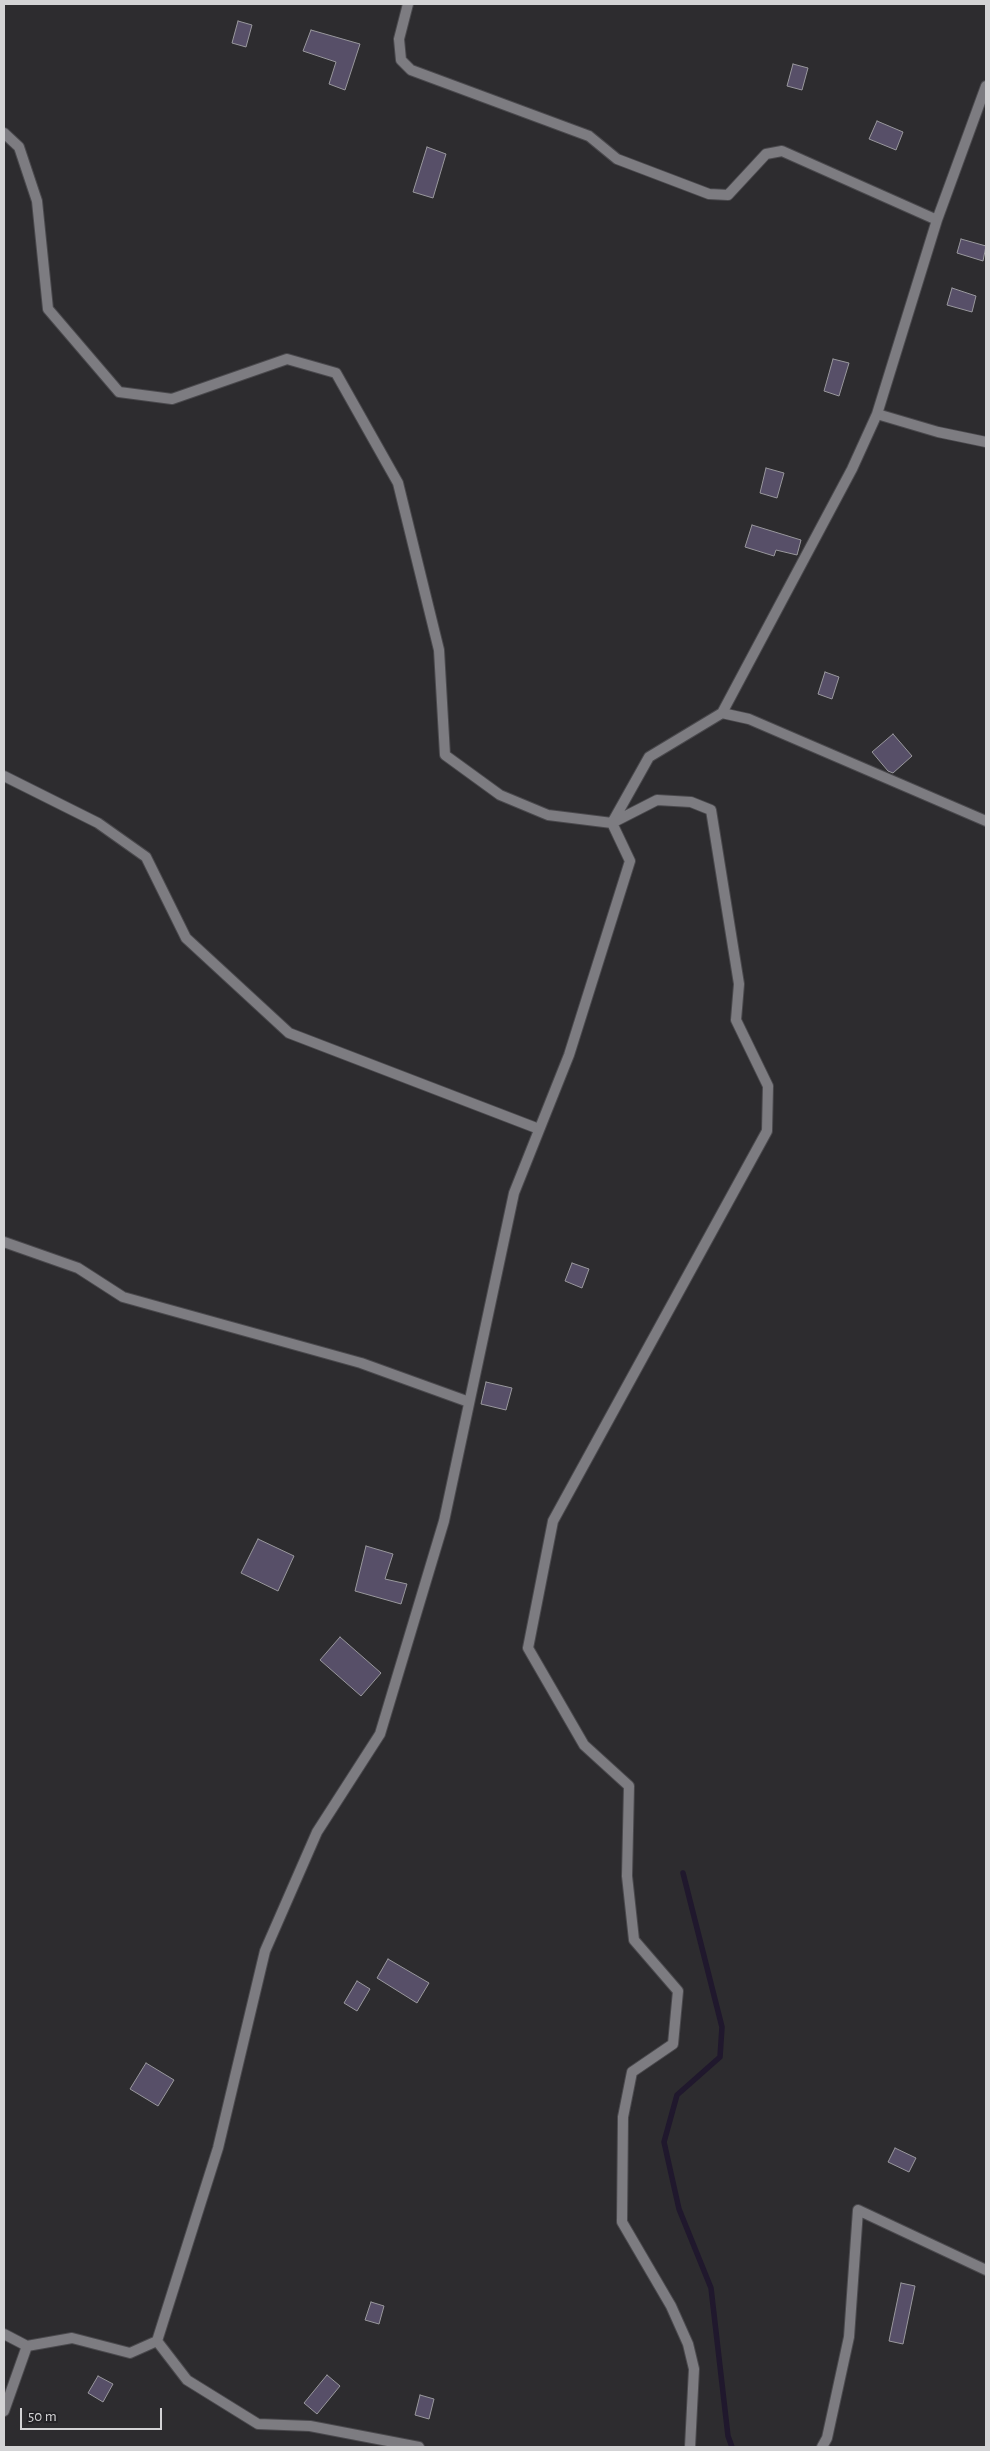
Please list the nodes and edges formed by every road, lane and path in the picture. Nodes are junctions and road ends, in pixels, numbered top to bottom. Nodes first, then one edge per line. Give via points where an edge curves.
1 (406, 4) edge
2 (986, 86) edge
3 (4, 133) edge
4 (937, 220) junction
5 (877, 414) junction
6 (986, 442) edge
7 (722, 713) junction
8 (4, 776) edge
9 (986, 821) edge
10 (612, 823) junction
11 (539, 1129) junction
12 (4, 1242) edge
13 (469, 1402) junction
14 (986, 2270) edge
15 (4, 2334) edge
16 (156, 2341) junction
17 (27, 2346) junction
18 (4, 2411) edge
19 (419, 2447) edge
20 (690, 2447) edge
21 (822, 2447) edge

1 - 4 street via 399,39 401,60 410,70 589,136 617,160 709,194 728,195 766,154 782,151
2 - 4 street
3 - 10 street via 19,147 37,201 48,309 119,392 172,399 287,359 336,373 398,483 439,650 445,755 500,795 548,815
4 - 5 street
5 - 6 street
5 - 7 street via 852,469
7 - 9 street via 749,719
7 - 10 street via 649,757
8 - 11 street via 98,823 146,857 186,938 288,1033
10 - 11 street via 630,861 568,1054
10 - 20 street via 657,800 692,802 711,810 739,984 736,1020 768,1086 767,1131 552,1521 528,1648 584,1745 630,1786 627,1876 634,1940 678,1991 673,2044 632,2072 623,2117 622,2222 672,2306 688,2344 694,2369
11 - 13 street via 514,1193
12 - 13 street via 78,1268 123,1297 361,1363
13 - 16 street via 444,1521 380,1734 317,1832 265,1951 218,2148
14 - 21 street via 858,2210 849,2337 827,2438
15 - 17 street
16 - 17 street via 130,2353 72,2338
16 - 19 street via 187,2380 258,2424 310,2426
17 - 18 street

